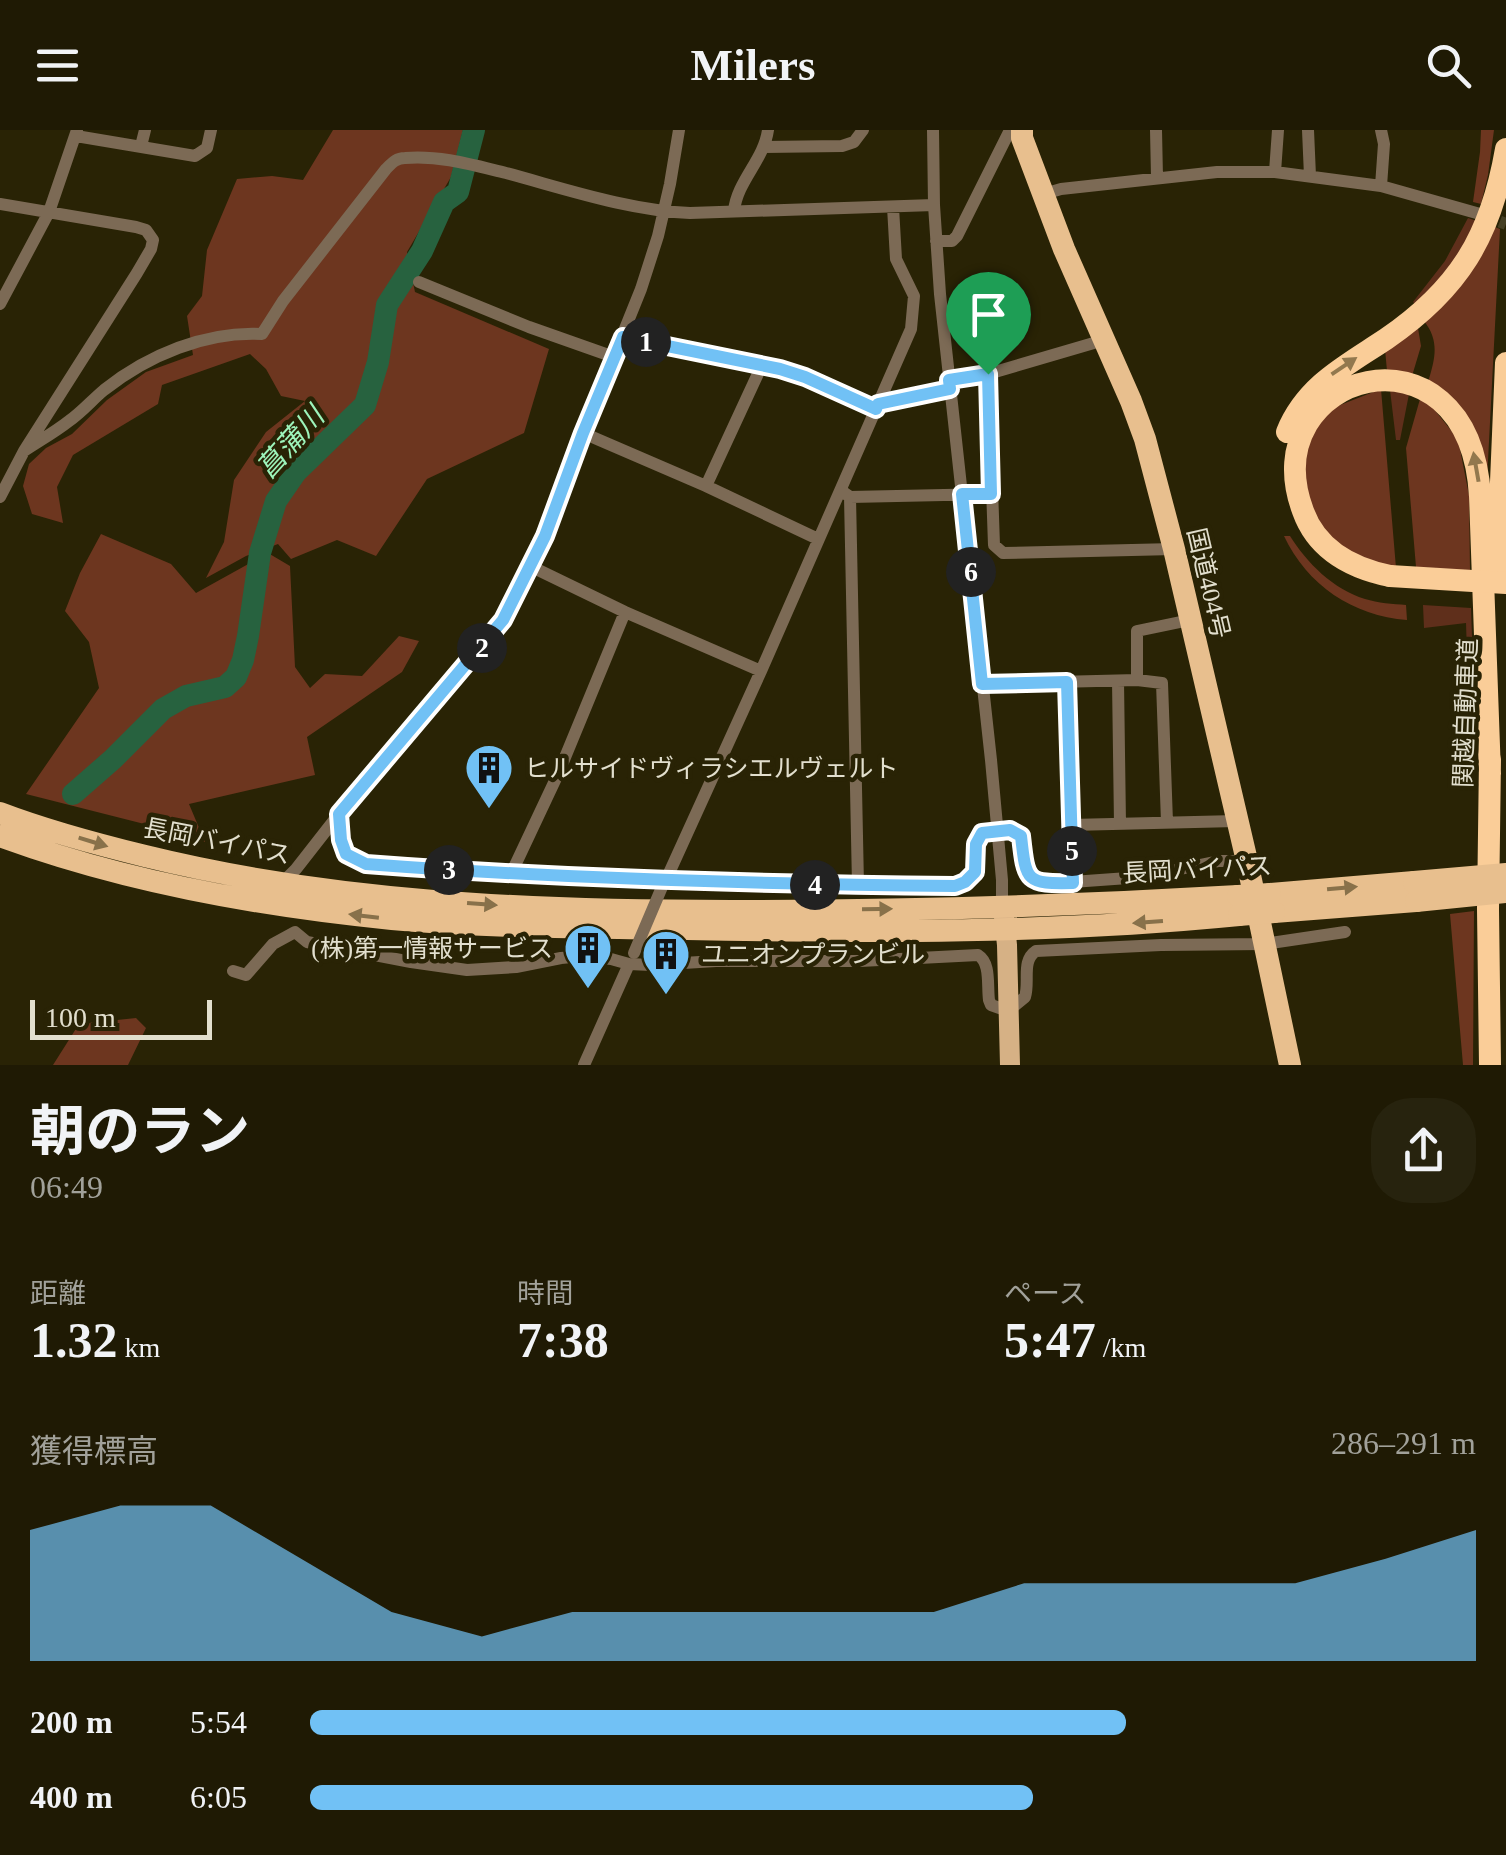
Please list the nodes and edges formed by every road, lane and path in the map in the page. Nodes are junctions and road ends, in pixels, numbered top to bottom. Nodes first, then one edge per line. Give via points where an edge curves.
1 (144, 130) edge
2 (211, 130) edge
3 (679, 130) edge
4 (768, 130) edge
5 (863, 130) edge
6 (933, 130) edge
7 (1010, 130) edge
8 (1022, 130) edge
9 (1156, 130) edge
10 (1278, 130) edge
11 (1308, 130) edge
12 (1381, 130) edge
13 (76, 133) edge
14 (141, 146) junction
15 (764, 147) junction
16 (1506, 150) edge
17 (1276, 172) junction
18 (1310, 176) junction
19 (1157, 177) junction
20 (1380, 186) junction
21 (1044, 194) junction
22 (0, 204) edge
23 (934, 205) junction
24 (894, 207) junction
25 (734, 210) junction
26 (48, 212) junction
27 (664, 212) junction
28 (1480, 214) tunnel mouth
29 (936, 242) junction
30 (419, 282) dead end
31 (0, 304) edge
32 (623, 337) junction
33 (1104, 340) junction
34 (614, 357) junction
35 (1506, 364) edge
36 (762, 365) junction
37 (988, 374) junction
38 (949, 385) junction
39 (878, 406) junction
40 (583, 433) junction
41 (24, 451) junction
42 (706, 486) junction
43 (2, 488) edge
44 (845, 494) junction
45 (962, 494) junction
46 (991, 494) junction
47 (818, 539) junction
48 (1174, 548) junction
49 (530, 566) junction
50 (1506, 583) edge
51 (1390, 584) junction
52 (1506, 597) edge
53 (625, 612) junction
54 (1190, 620) junction
55 (761, 671) junction
56 (1137, 680) junction
57 (1118, 681) junction
58 (1067, 682) junction
59 (982, 684) junction
60 (1490, 774) junction
61 (0, 812) edge
62 (339, 814) junction
63 (1236, 820) junction
64 (1167, 822) junction
65 (1120, 824) junction
66 (1071, 825) junction
67 (998, 832) junction
68 (0, 836) edge
69 (1254, 861) junction
70 (511, 874) junction
71 (1506, 874) edge
72 (1073, 883) junction
73 (281, 884) junction
74 (664, 884) junction
75 (858, 885) junction
76 (1415, 892) junction
77 (1506, 892) edge
78 (1002, 905) junction
79 (1239, 906) junction
80 (1006, 929) junction
81 (1344, 932) dead end
82 (1264, 944) junction
83 (632, 958) junction
84 (233, 971) dead end
85 (1008, 1011) junction
86 (584, 1065) edge
87 (1010, 1065) edge
88 (1290, 1065) edge
89 (1490, 1065) edge

1 - 14 street
2 - 14 street via 207,148 195,156
3 - 27 street
4 - 15 street
5 - 15 street via 842,146
6 - 23 street
7 - 29 street via 957,236
8 - 21 highway, 国道404号
9 - 19 street
10 - 17 street
11 - 18 street
12 - 20 street
13 - 14 street
13 - 26 street
15 - 25 street
51 -> 16 highway via 1364,584 1337,573 1305,545 1282,493 1283,444 1314,389 1420,314 1464,268 1490,214
17 - 18 street
17 - 19 street
18 - 20 street
19 - 21 street
20 - 28 street
21 - 33 highway, 国道404号
22 - 26 street
23 - 24 street
23 - 29 street
24 - 25 street
24 - 39 street via 896,260 914,296 914,314
25 - 27 street
26 - 31 street
26 - 41 street via 146,230 153,240
27 - 32 street
27 - 41 street via 450,159 396,160 262,334 197,341 142,364
29 - 38 street
30 - 34 street
32 - 34 street
32 - 36 street
33 - 37 street
33 - 48 highway, 国道404号 via 1146,438
34 - 40 street
35 - 60 highway, 関越自動車道
36 - 39 street
36 - 42 street
37 - 38 street
37 - 46 street
38 - 39 street
38 - 45 street
39 - 44 street
40 - 42 street
40 - 49 street
41 - 43 street
42 - 47 street
44 - 45 street
44 - 47 street
44 - 75 street
45 - 46 street
45 - 59 street
46 - 48 street via 994,545 1002,553
47 - 55 street
48 - 54 highway, 国道404号
49 - 53 street
49 - 62 street via 486,644
50 - 51 highway, bridge
51 - 52 highway
60 -> 51 highway via 1479,476 1472,446 1460,421 1429,392 1375,381 1347,388 1312,416 1300,440 1294,480 1306,521 1323,544
53 - 55 street
53 - 70 street
54 - 56 street via 1137,631
54 - 63 highway, 国道404号
55 - 74 street
56 - 57 street
56 - 64 street via 1163,686
57 - 58 street
57 - 65 street
58 - 59 street
58 - 66 street
59 - 67 street
60 - 89 highway, 関越自動車道
61 -> 73 highway, 長岡バイパス via 106,846
62 - 70 street via 342,847 354,860
62 - 73 street
63 - 64 street
63 - 69 highway, 国道404号
64 - 65 street
65 - 66 street
66 - 72 street
67 - 72 street via 1021,836 1025,868 1035,881
67 - 75 street via 978,838 975,872 955,886
67 - 78 street
80 -> 68 highway, 長岡バイパス via 864,932 391,919 194,890
69 - 72 street
69 - 82 highway, 国道404号
70 - 74 street
71 - 76 highway, 長岡バイパス, bridge
73 -> 78 highway, 長岡バイパス via 556,908
74 - 75 street
74 - 83 street, bridge
76 - 77 highway, 長岡バイパス, bridge
76 - 79 highway, 長岡バイパス, bridge
78 - 79 highway, 長岡バイパス
78 - 80 main road
79 -> 80 highway, 長岡バイパス
80 - 85 main road
81 - 82 street
82 - 85 street via 1036,951 1028,959 1025,997
82 - 88 highway, 国道404号
83 - 84 street via 583,956 467,970 307,942 294,932 246,975
83 - 85 street via 860,961 978,954 985,959 988,1000
83 - 86 street
85 - 87 main road

